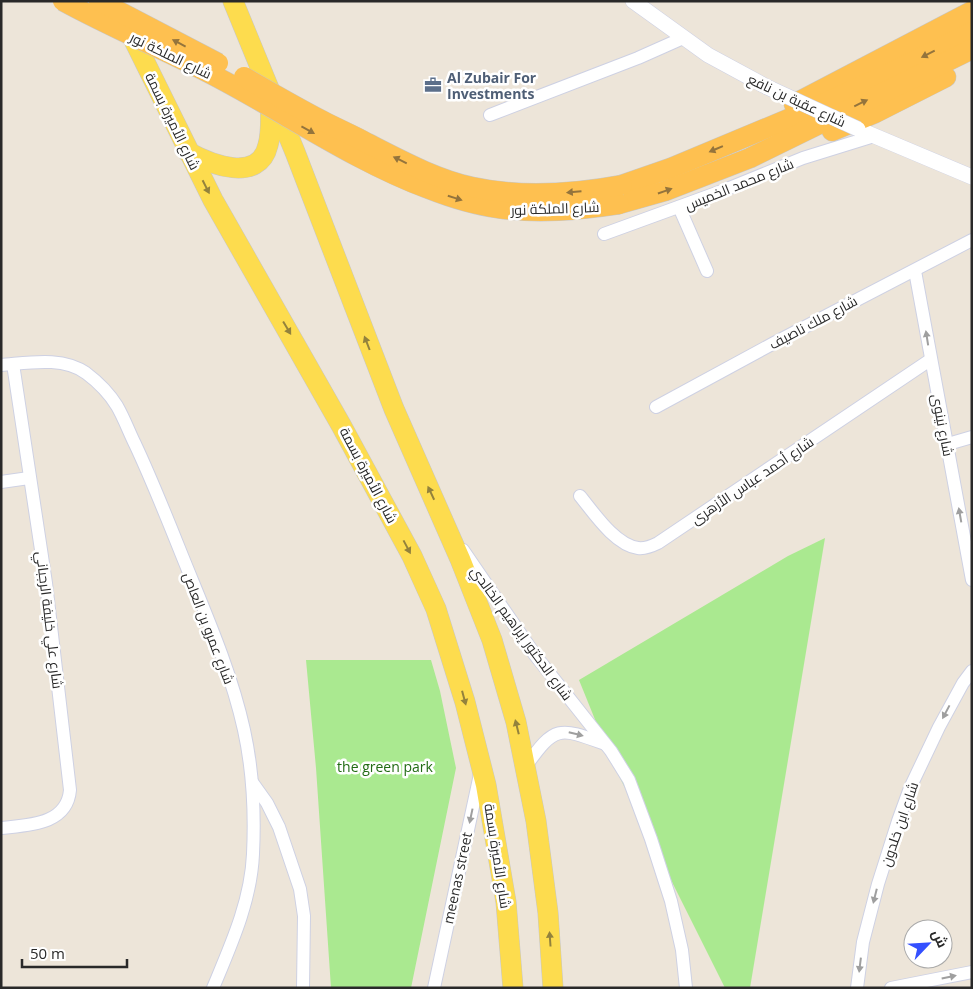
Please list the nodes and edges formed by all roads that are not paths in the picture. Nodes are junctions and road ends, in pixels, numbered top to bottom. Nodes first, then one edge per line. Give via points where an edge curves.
1 (63, 1) edge
2 (99, 1) edge
3 (115, 1) edge
4 (633, 1) edge
5 (234, 6) edge
6 (972, 11) edge
7 (972, 32) edge
8 (683, 38) junction
9 (972, 49) edge
10 (972, 64) edge
11 (271, 96) junction
12 (490, 115) dead end
13 (874, 136) junction
14 (739, 139) junction
15 (188, 152) junction
16 (750, 158) junction
17 (972, 178) edge
18 (679, 207) junction
19 (604, 234) dead end
20 (972, 240) edge
21 (707, 271) dead end
22 (915, 271) junction
23 (930, 360) junction
24 (7, 365) edge
25 (656, 407) dead end
26 (972, 437) edge
27 (948, 444) junction
28 (30, 478) junction
29 (1, 482) edge
30 (580, 496) dead end
31 (442, 518) junction
32 (972, 580) edge
33 (972, 671) edge
34 (605, 744) junction
35 (526, 766) junction
36 (481, 769) junction
37 (252, 782) junction
38 (1, 828) edge
39 (972, 972) edge
40 (213, 988) edge
41 (303, 988) edge
42 (434, 988) edge
43 (513, 988) edge
44 (553, 988) edge
45 (686, 988) edge
46 (857, 988) edge
47 (891, 988) edge

1 -> 16 highway, شارع الملكة نور, bridge via 226,82 387,172 475,204 521,211 575,210 619,204 665,191
14 -> 2 highway, شارع الملكة نور, bridge via 622,185 568,193 516,193 471,187 400,160
3 - 15 main road, شارع الأميرة بسمة
4 - 8 street, شارع عقبة بن نافع
5 - 11 main road
6 - 14 highway via 758,123
7 -> 14 highway, شارع الملكة نور via 798,116
8 - 12 street
8 - 13 street, شارع عقبة بن نافع, bridge via 767,87
16 -> 9 highway, شارع الملكة نور
10 - 16 highway via 842,127 785,150
11 - 15 main road via 269,142 260,160 248,167 232,169
31 -> 11 main road via 390,401
13 - 17 street, شارع عقبة بن نافع
13 - 18 street, شارع محمد الخميس via 803,158
15 -> 36 main road, شارع الأميرة بسمة via 212,200 337,416 425,583 451,654
18 - 19 street, شارع محمد الخميس
18 - 21 street
20 - 22 street, شارع ملك ناصيف
23 -> 22 street, شارع نينوى
22 - 25 street, شارع ملك ناصيف via 782,338
23 - 27 street, شارع نينوى
23 - 30 street, شارع أحمد عباس الأزهرى via 649,547 640,549 622,542
24 - 28 street, شارع علي خليفة الرجباني
24 - 37 street, شارع عمرو بن العاص via 49,363 71,366 96,381 117,407 154,486 227,672 244,731
26 - 27 street
32 -> 27 street, شارع نينوى
28 - 29 street
28 - 38 street, شارع علي خليفة الرجباني via 46,583 70,790 67,804 59,814 45,821
31 - 34 street, شارع الدكتور إبراهيم الخالدي via 535,655
35 -> 31 main road via 492,640
33 -> 46 street, شارع ابن خلدون via 939,727 898,821 863,942
35 -> 34 street via 540,746 559,732
34 - 45 street, شارع الدكتور إبراهيم الخالدي via 629,780 652,839 671,901 682,950
44 -> 35 main road via 543,864
36 -> 42 street, meenas street
36 - 43 main road, شارع الأميرة بسمة via 506,902
37 - 40 street, شارع عمرو بن العاص via 253,853 249,885
37 - 41 street via 279,827 300,889 304,916
47 -> 39 street

